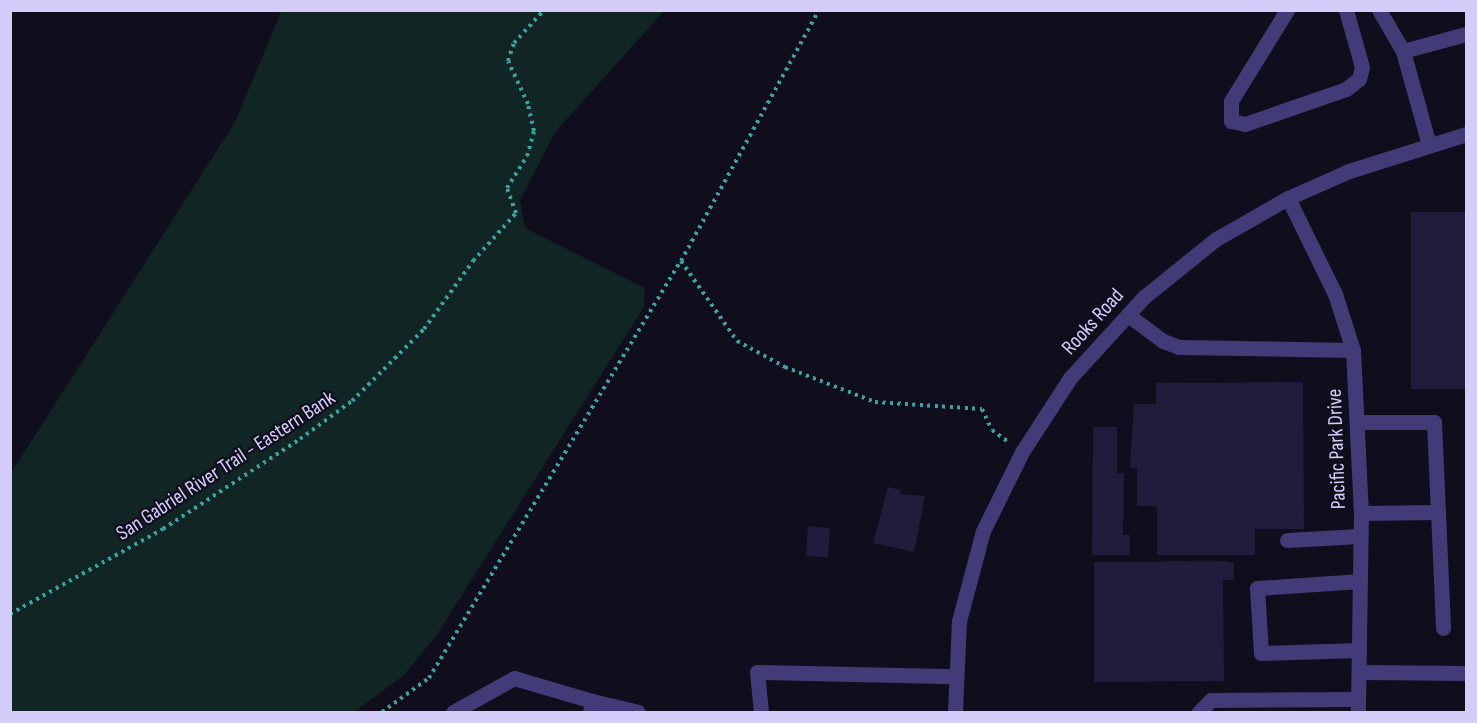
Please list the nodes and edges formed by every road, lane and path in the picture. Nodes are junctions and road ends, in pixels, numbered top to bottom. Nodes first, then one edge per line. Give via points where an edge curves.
1 (544, 10) edge
2 (819, 10) edge
3 (1287, 10) edge
4 (1346, 10) edge
5 (1379, 10) edge
6 (1467, 34) edge
7 (1403, 51) junction
8 (1467, 134) edge
9 (1429, 145) junction
10 (1288, 198) junction
11 (681, 261) junction
12 (1128, 315) junction
13 (1353, 350) junction
14 (1359, 422) junction
15 (1022, 452) junction
16 (1438, 512) junction
17 (1361, 513) junction
18 (1360, 536) junction
19 (1287, 540) dead end
20 (1360, 581) junction
21 (10, 614) edge
22 (1443, 628) dead end
23 (1359, 650) junction
24 (1360, 672) junction
25 (1467, 673) edge
26 (955, 676) junction
27 (1358, 706) edge
28 (591, 707) edge
29 (382, 712) edge
30 (453, 712) edge
31 (638, 712) edge
32 (761, 712) edge
33 (955, 712) edge
34 (1199, 712) edge

1 - 21 path, San Gabriel River Trail - Eastern Bank via 514,43 508,61 528,104 534,130 527,156 507,188 516,213 473,261 424,329 352,401 300,439 163,529
2 - 11 path
3 - 4 street via 1231,101 1231,121 1245,124 1346,89 1359,79 1362,67
5 - 7 street
6 - 7 street
7 - 9 street
8 - 9 street, Rooks Road
9 - 10 street, Rooks Road via 1349,171
10 - 12 street, Rooks Road via 1216,239 1144,297
10 - 13 street, Pacific Park Drive via 1335,294
11 - 15 path via 737,342 785,367 875,402 982,410 992,430
11 - 29 path via 429,678
12 - 13 street via 1162,341 1179,347
12 - 15 street, Rooks Road via 1070,378
13 - 14 street, Pacific Park Drive
14 - 16 street via 1434,422
14 - 17 street, Pacific Park Drive
15 - 26 street, Rooks Road via 983,531 959,621
16 - 17 street
16 - 22 street
17 - 18 street, Pacific Park Drive
18 - 19 street
18 - 20 street, Pacific Park Drive
20 - 23 street, Pacific Park Drive
20 - 23 street via 1257,588 1261,653
23 - 24 street, Pacific Park Drive
24 - 25 street
24 - 27 street, Pacific Park Drive
26 - 32 street via 757,672
26 - 33 street, Rooks Road
27 - 34 street via 1211,700
28 - 30 street via 514,678
28 - 31 street

